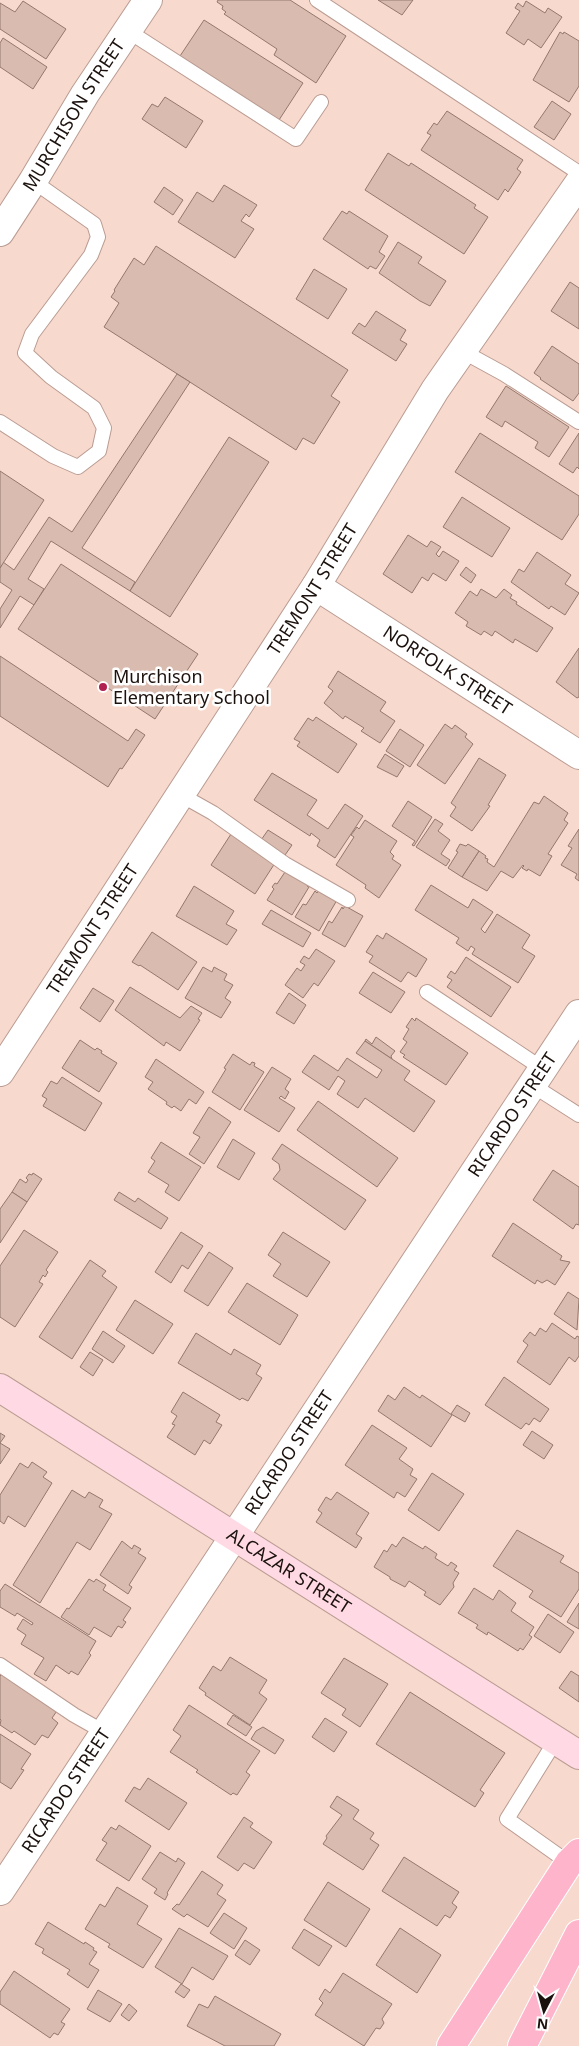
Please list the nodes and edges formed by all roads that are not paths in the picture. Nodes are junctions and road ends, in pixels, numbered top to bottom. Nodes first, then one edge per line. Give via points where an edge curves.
1 (148, 0) edge
2 (317, 0) edge
3 (128, 31) junction
4 (321, 102) dead end
5 (579, 173) edge
6 (33, 181) junction
7 (579, 183) edge
8 (0, 232) edge
9 (462, 351) junction
10 (0, 422) edge
11 (579, 422) edge
12 (316, 586) junction
13 (579, 755) edge
14 (181, 795) junction
15 (348, 900) dead end
16 (427, 992) dead end
17 (579, 1014) edge
18 (0, 1072) edge
19 (537, 1077) junction
20 (579, 1115) edge
21 (0, 1388) edge
22 (235, 1537) junction
23 (0, 1665) edge
24 (104, 1732) junction
25 (556, 1740) junction
26 (579, 1755) edge
27 (574, 1858) edge
28 (0, 1891) edge
29 (579, 1934) edge
30 (452, 2046) edge
31 (522, 2046) edge

1 - 3 street, MURCHISON STREET
2 - 5 lane
3 - 4 lane via 296,139
3 - 6 street, MURCHISON STREET via 85,94
6 - 8 street, MURCHISON STREET
6 - 10 lane via 94,224 98,237 91,255 32,334 25,353 51,377 94,408 104,428 99,451 78,468
7 - 9 street, TREMONT STREET
9 - 11 lane
9 - 12 street, TREMONT STREET
12 - 13 street, NORFOLK STREET
12 - 14 street, TREMONT STREET
14 - 15 lane via 213,813 285,864
14 - 18 street, TREMONT STREET
16 - 19 lane
17 - 19 street, RICARDO STREET
19 - 20 lane
19 - 22 street, RICARDO STREET
21 - 22 street, ALCAZAR STREET
22 - 24 street, RICARDO STREET
22 - 25 street, ALCAZAR STREET
23 - 24 lane
24 - 28 street, RICARDO STREET
25 - 26 street, ALCAZAR STREET
25 - 27 lane via 507,1819
27 - 30 main road
29 - 31 main road

